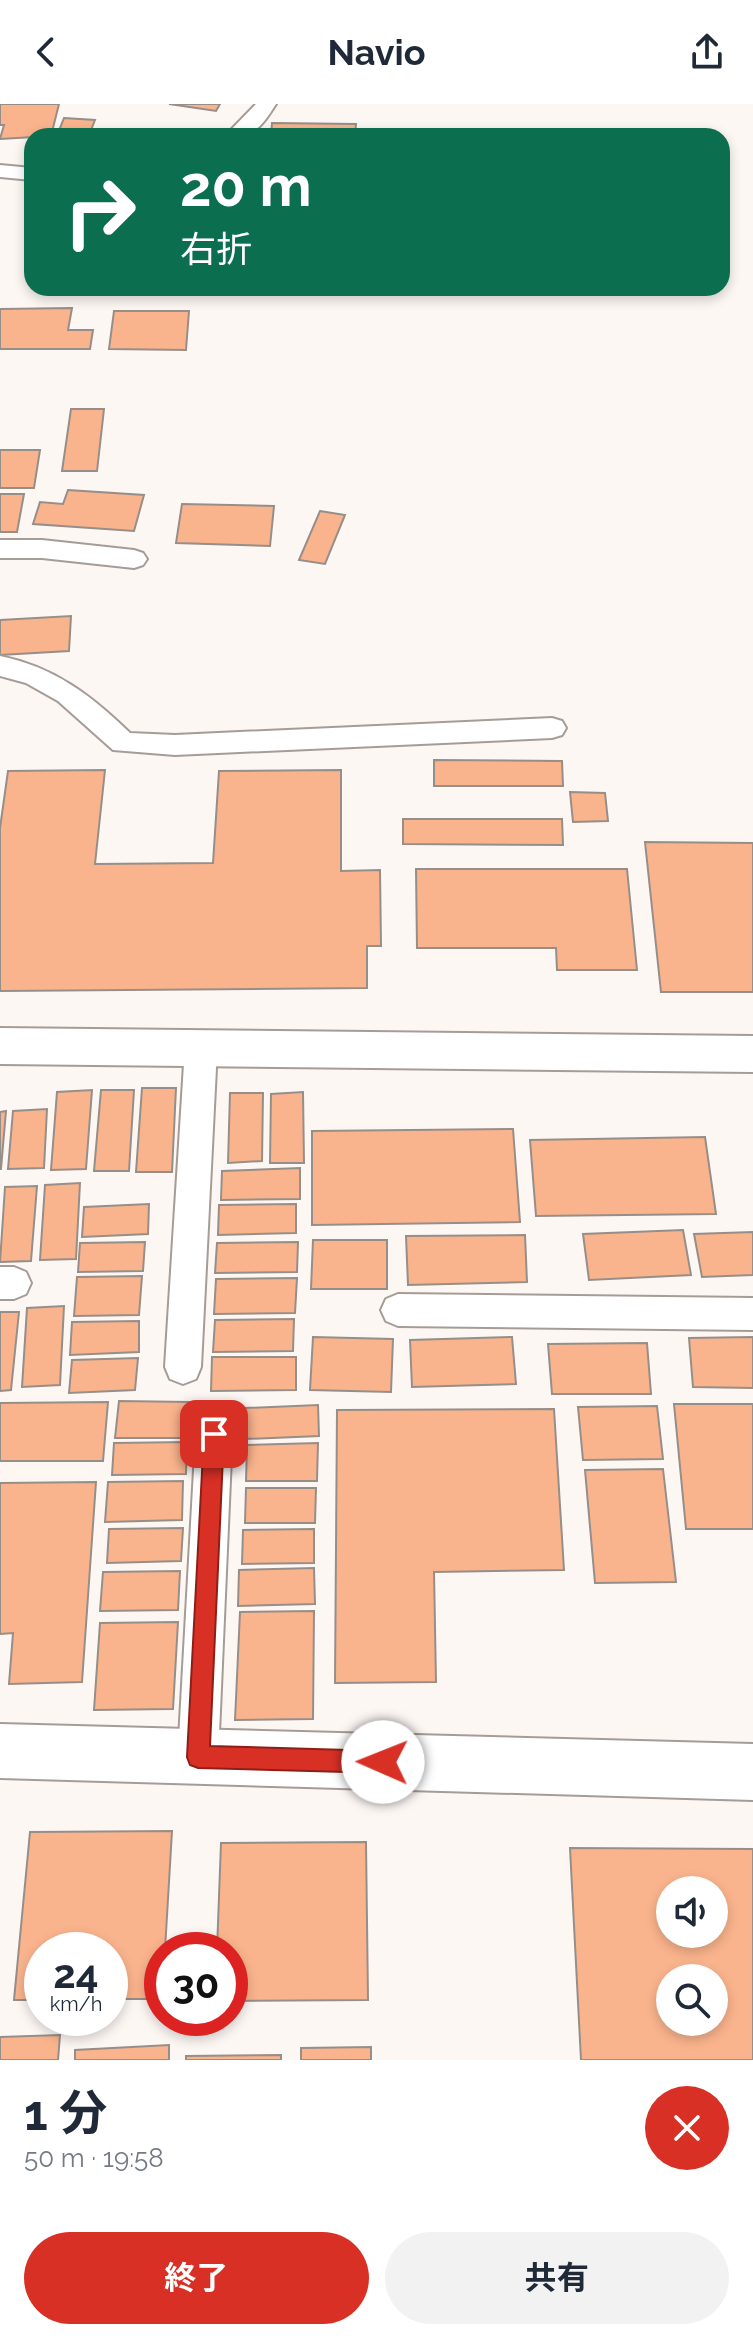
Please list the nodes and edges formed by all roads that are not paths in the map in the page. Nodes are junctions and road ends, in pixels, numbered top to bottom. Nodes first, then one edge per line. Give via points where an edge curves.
1 (266, 104) edge
2 (245, 128) edge
3 (0, 171) edge
4 (24, 173) edge
5 (0, 549) edge
6 (134, 559) dead end
7 (0, 666) edge
8 (552, 728) dead end
9 (0, 1046) edge
10 (201, 1048) junction
11 (753, 1054) edge
12 (398, 1310) dead end
13 (753, 1314) edge
14 (183, 1367) dead end
15 (214, 1434) dead end
16 (0, 1751) edge
17 (198, 1757) junction
18 (753, 1772) edge

1 - 2 lane
3 - 4 lane
5 - 6 lane
7 - 8 lane via 26,669 84,703 123,743
9 - 10 street
10 - 11 street
10 - 14 lane
12 - 13 lane
15 - 17 lane
16 - 17 street
17 - 18 street

